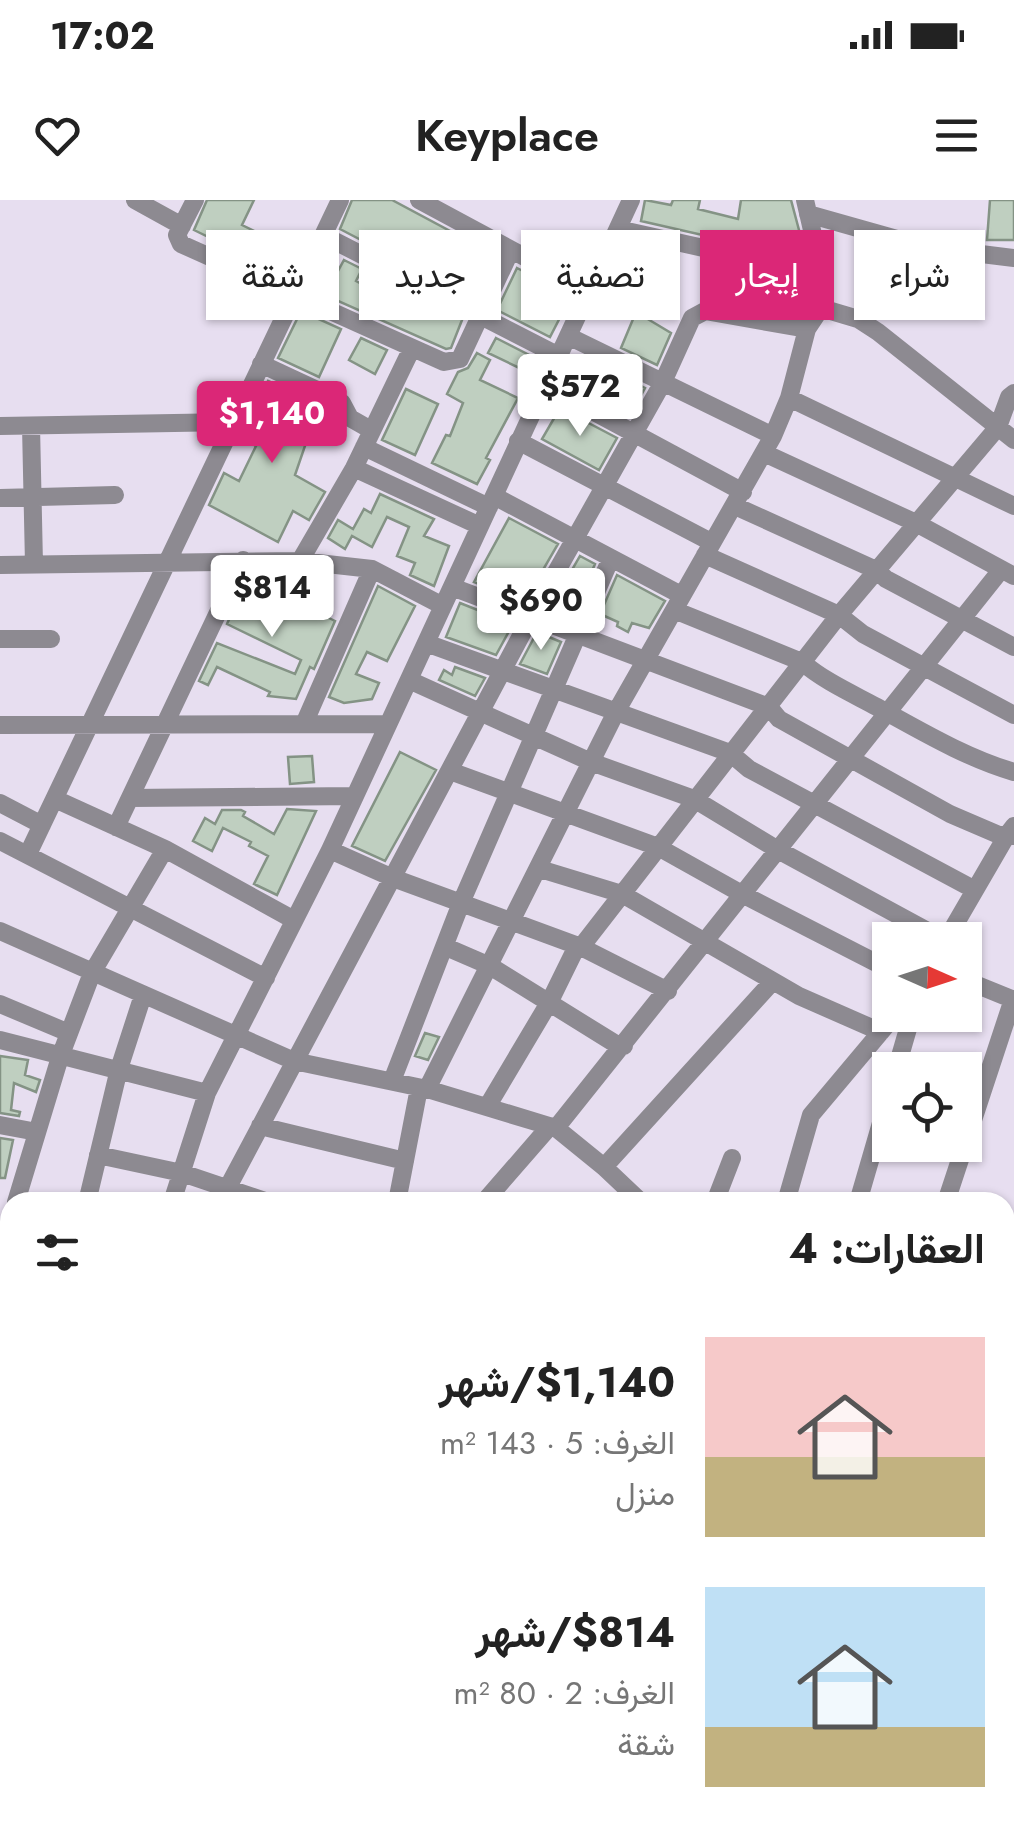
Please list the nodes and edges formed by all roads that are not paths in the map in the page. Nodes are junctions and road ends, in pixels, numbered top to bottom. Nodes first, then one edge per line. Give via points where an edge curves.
1 (135, 200) edge
2 (195, 200) edge
3 (340, 200) edge
4 (419, 200) edge
5 (631, 200) edge
6 (807, 207) edge
7 (182, 226) junction
8 (618, 229) joint
9 (326, 230) edge
10 (700, 247) edge
11 (511, 250) junction
12 (206, 255) edge
13 (521, 255) edge
14 (1014, 258) edge
15 (501, 270) edge
16 (834, 312) edge
17 (339, 316) edge
18 (283, 320) edge
19 (476, 320) edge
20 (490, 320) edge
21 (575, 320) edge
22 (813, 320) edge
23 (807, 328) junction
24 (568, 336) junction
25 (412, 350) junction
26 (559, 356) junction
27 (261, 364) junction
28 (663, 382) junction
29 (546, 386) junction
30 (1014, 393) edge
31 (789, 398) junction
32 (232, 422) junction
33 (0, 426) edge
34 (31, 426) junction
35 (998, 428) junction
36 (634, 434) junction
37 (368, 438) junction
38 (1014, 440) edge
39 (518, 441) junction
40 (769, 445) junction
41 (354, 468) junction
42 (957, 478) junction
43 (606, 488) junction
44 (116, 495) dead end
45 (33, 497) junction
46 (0, 498) edge
47 (739, 499) junction
48 (492, 501) junction
49 (1014, 506) edge
50 (916, 522) junction
51 (480, 526) junction
52 (574, 538) junction
53 (708, 548) junction
54 (611, 558) junction
55 (170, 560) junction
56 (243, 560) junction
57 (300, 561) junction
58 (34, 564) junction
59 (0, 565) edge
60 (372, 570) junction
61 (876, 570) junction
62 (1010, 573) edge
63 (452, 587) junction
64 (678, 603) junction
65 (443, 606) junction
66 (532, 615) junction
67 (839, 615) junction
68 (962, 619) junction
69 (579, 634) junction
70 (51, 639) dead end
71 (0, 640) edge
72 (426, 643) junction
73 (1014, 647) edge
74 (647, 660) junction
75 (802, 662) junction
76 (926, 666) junction
77 (501, 672) junction
78 (409, 680) junction
79 (556, 689) junction
80 (768, 707) junction
81 (480, 712) junction
82 (616, 712) junction
83 (888, 713) junction
84 (1014, 715) edge
85 (91, 723) junction
86 (165, 723) junction
87 (304, 724) junction
88 (388, 724) junction
89 (0, 725) edge
90 (534, 736) junction
91 (730, 753) junction
92 (851, 760) junction
93 (591, 762) junction
94 (450, 771) junction
95 (1014, 772) edge
96 (510, 794) junction
97 (354, 796) junction
98 (55, 798) junction
99 (130, 798) junction
100 (694, 800) junction
101 (0, 803) edge
102 (814, 804) junction
103 (566, 814) junction
104 (42, 825) junction
105 (116, 827) junction
106 (1012, 832) edge
107 (0, 840) edge
108 (658, 846) junction
109 (164, 849) junction
110 (330, 850) junction
111 (778, 850) junction
112 (28, 854) junction
113 (540, 869) junction
114 (393, 878) junction
115 (975, 890) junction
116 (622, 894) junction
117 (742, 894) junction
118 (461, 904) junction
119 (130, 907) junction
120 (294, 920) junction
121 (512, 922) junction
122 (912, 922) edge
123 (956, 922) edge
124 (0, 931) edge
125 (705, 939) junction
126 (581, 947) junction
127 (446, 948) junction
128 (872, 961) edge
129 (490, 966) junction
130 (92, 973) junction
131 (266, 978) junction
132 (773, 980) junction
133 (982, 987) edge
134 (668, 990) junction
135 (143, 995) junction
136 (1014, 999) edge
137 (550, 1001) junction
138 (0, 1004) edge
139 (872, 1028) edge
140 (881, 1032) edge
141 (69, 1033) junction
142 (236, 1038) junction
143 (0, 1040) edge
144 (624, 1046) junction
145 (60, 1057) junction
146 (294, 1061) junction
147 (119, 1069) junction
148 (392, 1081) junction
149 (423, 1088) junction
150 (207, 1093) junction
151 (487, 1107) junction
152 (0, 1125) edge
153 (260, 1126) junction
154 (553, 1127) junction
155 (37, 1132) junction
156 (872, 1154) edge
157 (98, 1155) junction
158 (732, 1158) dead end
159 (405, 1161) junction
160 (604, 1167) junction
161 (182, 1172) junction
162 (228, 1187) junction
163 (19, 1192) edge
164 (89, 1192) edge
165 (175, 1192) edge
166 (241, 1192) edge
167 (399, 1192) edge
168 (493, 1192) edge
169 (630, 1192) edge
170 (719, 1192) edge
171 (789, 1192) edge
172 (861, 1192) edge
173 (949, 1192) edge

1 - 7 street
2 - 7 street
3 - 9 street
4 - 11 street
5 - 8 street
6 - 14 street via 925,247
7 - 12 street via 181,244
8 - 10 street
11 - 13 street
11 - 15 street
16 - 35 street via 878,332
17 - 25 street
18 - 27 street
19 - 25 street via 460,359 444,362
20 - 26 street
21 - 24 street
22 - 23 street
23 - 28 street via 697,314
23 - 31 street
24 - 26 street
24 - 28 street
25 - 37 street
26 - 29 street
27 - 32 street
27 - 37 street via 342,403
28 - 36 street
28 - 40 street
29 - 36 street
29 - 39 street
30 - 35 street
31 - 40 street
31 - 42 street
32 - 34 street
32 - 55 street
33 - 34 street
34 - 45 street
35 - 38 street
35 - 42 street
36 - 43 street
36 - 47 street
37 - 41 street
37 - 48 street
39 - 43 street
39 - 48 street
40 - 47 street
40 - 50 street
41 - 51 street
41 - 57 street
42 - 49 street
42 - 50 street
43 - 52 street
43 - 53 street
44 - 45 street
45 - 46 street
45 - 58 street
47 - 53 street
47 - 61 street
48 - 51 street
48 - 52 street
50 - 61 street
50 - 62 street
51 - 63 street
52 - 54 street
52 - 66 street
53 - 64 street
53 - 67 street
54 - 64 street
54 - 69 street
55 - 56 street
55 - 58 street
55 - 85 street
56 - 57 street
56 - 86 street
57 - 60 street
58 - 59 street
60 - 65 street
60 - 87 street
61 - 67 street
61 - 68 street
62 - 68 street
63 - 65 street
63 - 66 street
64 - 74 street
64 - 75 street
65 - 72 street
66 - 69 street
66 - 77 street
67 - 75 street
67 - 76 street
68 - 73 street
68 - 76 street
69 - 74 street
69 - 79 street
70 - 71 street
72 - 77 street
72 - 78 street
74 - 80 street
74 - 82 street
75 - 80 street
75 - 83 street
76 - 83 street
76 - 84 street
77 - 79 street
77 - 81 street
78 - 81 street
78 - 88 street
79 - 82 street
79 - 90 street
80 - 91 street
80 - 92 street
81 - 90 street
81 - 94 street
82 - 91 street
82 - 93 street
83 - 92 street
83 - 95 street
85 - 86 street
85 - 89 street
85 - 98 street
86 - 87 street
86 - 99 street
87 - 88 street
88 - 97 street
90 - 93 street
90 - 96 street
91 - 100 street
91 - 102 street
92 - 102 street
92 - 106 street via 950,814 999,834
93 - 100 street
93 - 103 street
94 - 96 street
94 - 114 street
96 - 103 street
96 - 118 street
97 - 99 street
97 - 110 street
98 - 104 street
98 - 105 street
99 - 105 street
100 - 108 street
100 - 111 street
101 - 104 street
102 - 111 street
102 - 115 street
103 - 108 street
103 - 113 street
104 - 112 street
105 - 109 street
106 - 115 street
107 - 112 street
108 - 116 street
108 - 117 street
109 - 119 street
109 - 120 street
110 - 114 street
110 - 120 street
111 - 117 street
111 - 122 street
112 - 119 street
113 - 116 street
113 - 121 street
114 - 118 street
114 - 146 street
115 - 123 street
116 - 125 street
116 - 126 street
117 - 125 street
117 - 128 street
118 - 121 street
118 - 127 street
119 - 130 street
119 - 131 street
120 - 131 street
121 - 126 street
121 - 129 street
124 - 130 street
125 - 132 street
125 - 134 street
126 - 134 street
126 - 137 street
127 - 129 street
127 - 148 street
129 - 137 street
129 - 149 street
130 - 135 street
130 - 141 street
131 - 142 street
132 - 139 street
132 - 160 street
133 - 136 street
134 - 144 street
135 - 142 street
135 - 147 street
136 - 173 street
137 - 144 street
137 - 151 street
138 - 141 street
140 - 171 street via 810,1115
141 - 145 street
142 - 146 street
142 - 150 street
143 - 145 street
144 - 154 street
145 - 147 street
145 - 155 street
146 - 148 street
146 - 153 street
147 - 150 street
147 - 157 street
148 - 149 street
149 - 151 street
149 - 159 street
150 - 161 street
151 - 154 street
152 - 155 street
153 - 159 street
153 - 162 street
154 - 160 street
154 - 168 street
155 - 163 street
156 - 172 street
157 - 161 street
157 - 164 street
158 - 170 street
159 - 167 street
160 - 169 street
161 - 162 street
161 - 165 street
162 - 166 street

